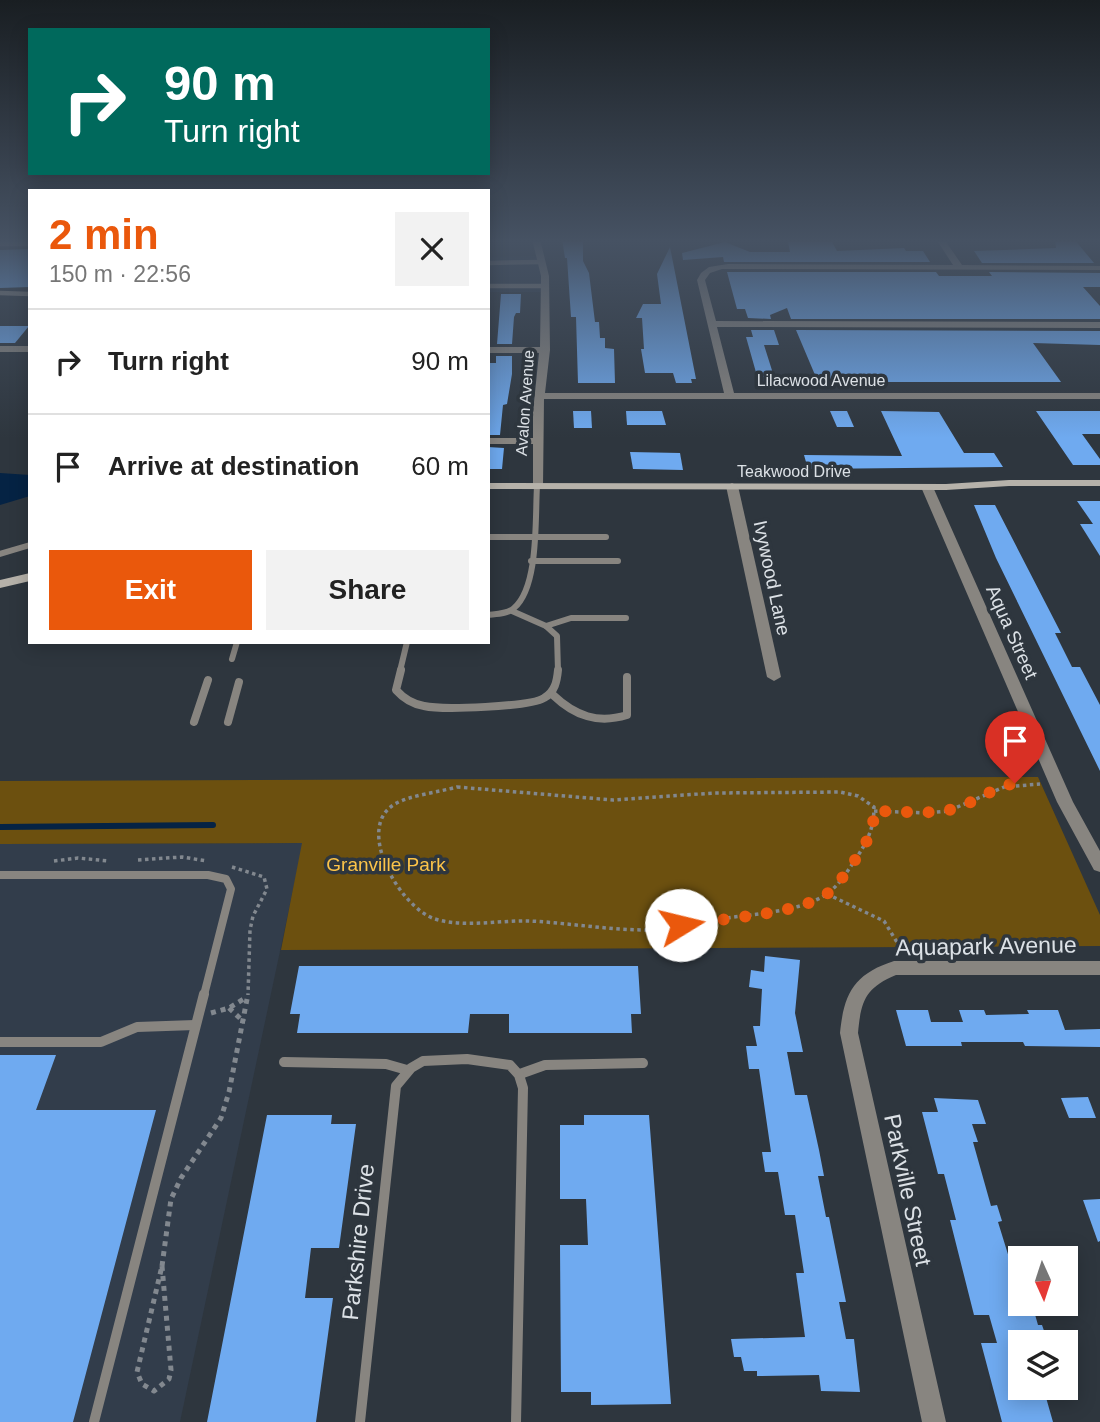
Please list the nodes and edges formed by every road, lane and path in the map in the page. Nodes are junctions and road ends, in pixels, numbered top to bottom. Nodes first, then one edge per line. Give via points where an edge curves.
1 (545, 305) edge
2 (708, 305) edge
3 (713, 324) junction
4 (1100, 325) edge
5 (0, 349) edge
6 (28, 349) edge
7 (490, 350) edge
8 (545, 350) junction
9 (541, 396) junction
10 (730, 396) junction
11 (1100, 396) edge
12 (490, 441) edge
13 (537, 441) junction
14 (1100, 483) edge
15 (490, 486) edge
16 (537, 486) junction
17 (732, 486) junction
18 (927, 487) junction
19 (490, 537) edge
20 (606, 537) dead end
21 (533, 538) junction
22 (28, 546) edge
23 (0, 554) edge
24 (531, 561) junction
25 (618, 562) dead end
26 (28, 577) edge
27 (0, 584) edge
28 (512, 611) junction
29 (490, 615) edge
30 (626, 618) dead end
31 (546, 626) junction
32 (236, 644) edge
33 (407, 644) edge
34 (232, 659) dead end
35 (626, 677) dead end
36 (774, 677) dead end
37 (208, 680) dead end
38 (239, 682) dead end
39 (553, 695) junction
40 (194, 722) dead end
41 (228, 722) dead end
42 (1040, 784) dead end
43 (874, 811) junction
44 (120, 861) dead end
45 (128, 861) dead end
46 (44, 862) dead end
47 (209, 862) dead end
48 (220, 864) dead end
49 (1100, 866) edge
50 (0, 875) edge
51 (827, 894) junction
52 (903, 952) dead end
53 (1100, 968) edge
54 (874, 976) joint
55 (247, 997) junction
56 (229, 1008) junction
57 (213, 1013) dead end
58 (244, 1022) junction
59 (195, 1025) junction
60 (0, 1042) edge
61 (284, 1062) dead end
62 (643, 1063) dead end
63 (407, 1070) junction
64 (520, 1074) junction
65 (162, 1266) junction
66 (94, 1422) edge
67 (360, 1422) edge
68 (516, 1422) edge
69 (934, 1422) edge

1 - 8 street, Avalon Avenue
2 - 3 street
3 - 4 street
3 - 10 street
5 - 6 street
7 - 8 street
8 - 9 street, Avalon Avenue
9 - 10 street, Lilacwood Avenue
9 - 13 street, Avalon Avenue
10 - 11 street, Lilacwood Avenue
12 - 13 lane
13 - 16 street, Avalon Avenue
14 - 18 street, Teakwood Drive
15 - 16 street, Teakwood Drive
16 - 17 street, Teakwood Drive
16 - 21 lane
17 - 18 street, Teakwood Drive
17 - 36 street, Ivywood Lane
18 - 49 street, Aqua Street via 1065,802
19 - 21 lane
20 - 21 lane
21 - 24 lane
22 - 23 lane
24 - 25 lane
24 - 28 lane via 526,595
26 - 27 street
28 - 29 lane
28 - 31 lane
30 - 31 lane via 571,618
31 - 39 lane via 557,636
32 - 34 lane
33 - 39 lane via 396,690 402,699 427,707 530,704
35 - 39 lane via 628,710 620,718 581,717
37 - 40 lane
38 - 41 lane
42 - 43 path via 998,787 956,808 939,811
43 - 51 path via 867,842
43 - 51 path via 855,794 840,792 613,800 457,787 394,804 379,825 379,840 394,884 406,901 436,919 460,923 528,921 648,930 800,906
44 - 46 path via 78,858
45 - 47 path via 182,857
48 - 55 path via 258,873 267,883 250,930
50 - 59 lane via 208,875 226,879 231,889
51 - 52 path via 884,921
53 - 54 street, Aquapark Avenue via 918,967 894,968
54 - 69 street, Parkville Street via 852,1000 849,1034
55 - 56 path
55 - 58 path
56 - 57 path
56 - 58 path
58 - 65 path via 221,1118 171,1199
59 - 60 lane via 137,1027 101,1042
59 - 66 lane
61 - 63 lane via 386,1064
62 - 64 lane via 545,1065
63 - 64 lane via 425,1060 495,1061
63 - 67 lane, Parkshire Drive via 396,1086
64 - 68 lane
65 - 65 path via 137,1372 143,1387 154,1391 169,1379 171,1370

